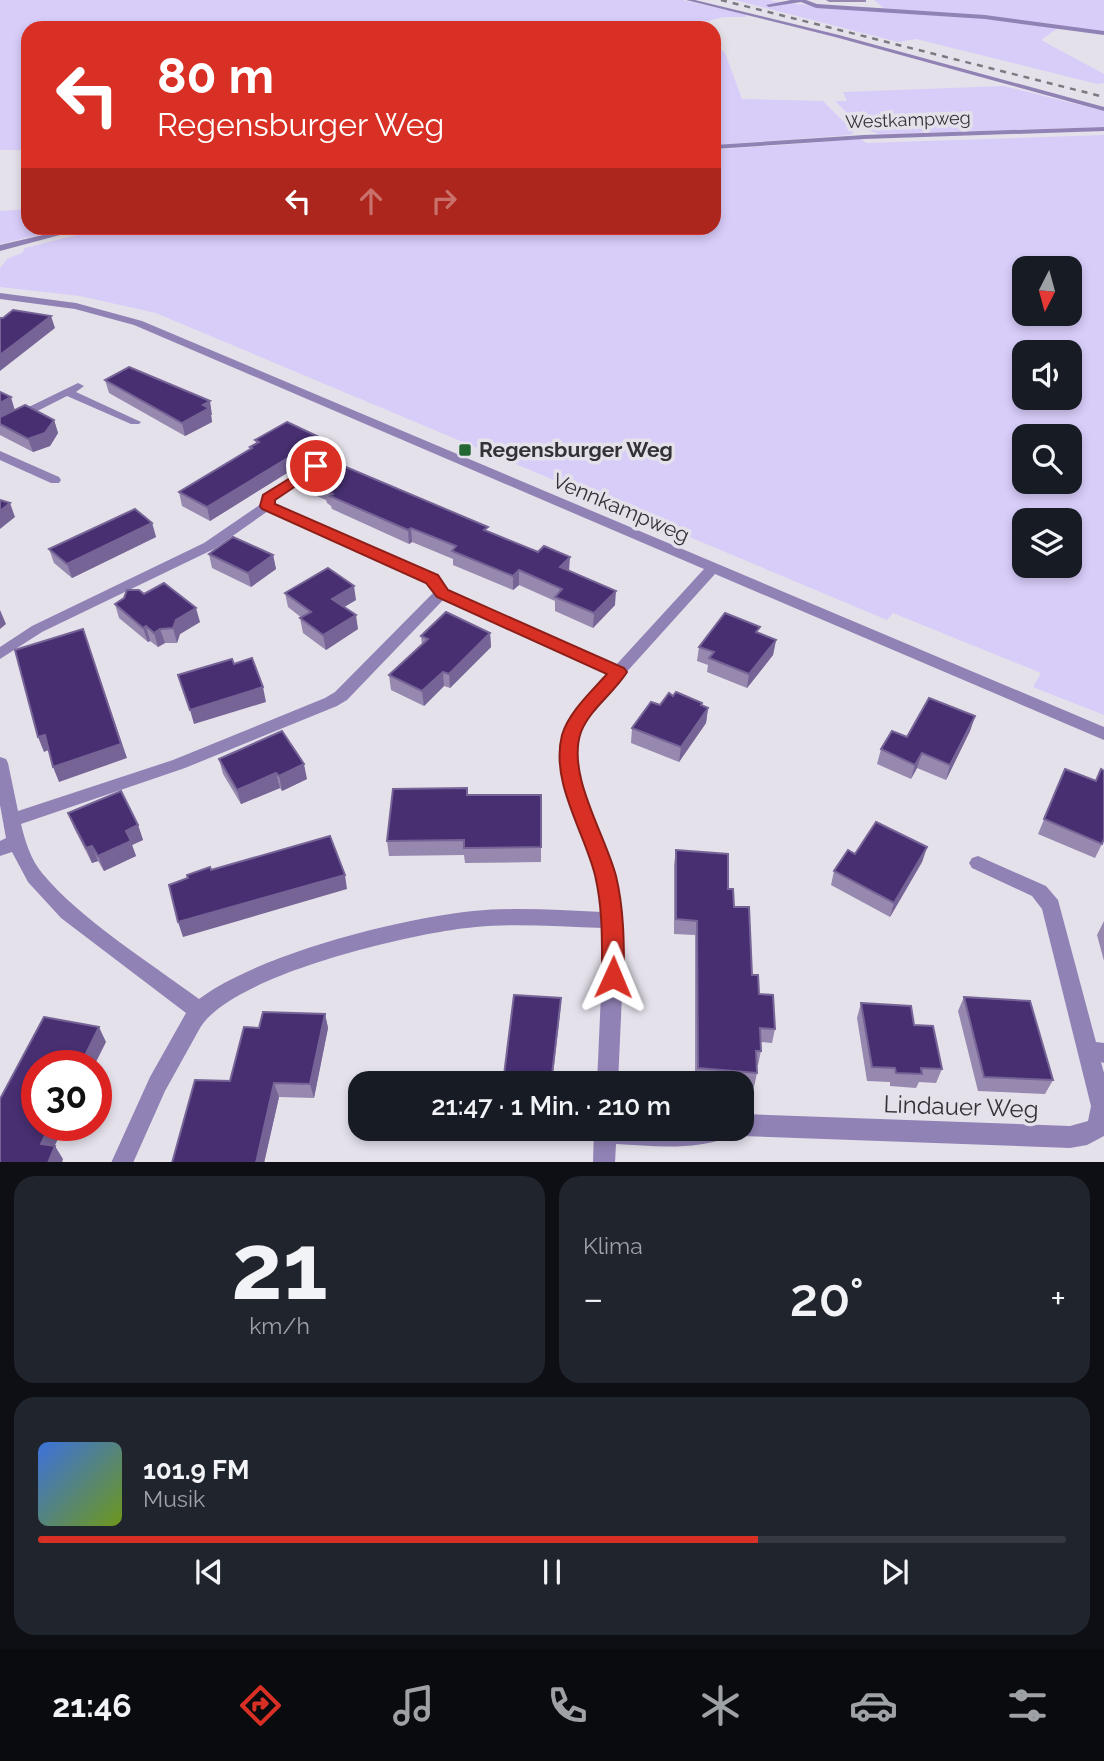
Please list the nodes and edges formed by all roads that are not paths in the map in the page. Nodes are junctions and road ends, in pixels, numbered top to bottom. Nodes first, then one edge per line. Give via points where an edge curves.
1 (689, 0) edge
2 (802, 0) edge
3 (769, 5) dead end
4 (1104, 33) edge
5 (1104, 109) edge
6 (1104, 129) edge
7 (721, 147) edge
8 (53, 235) edge
9 (0, 248) edge
10 (0, 296) edge
11 (135, 422) dead end
12 (0, 426) edge
13 (0, 455) edge
14 (316, 466) dead end
15 (55, 480) dead end
16 (267, 506) junction
17 (713, 568) junction
18 (442, 593) junction
19 (0, 654) edge
20 (618, 672) junction
21 (1104, 734) edge
22 (0, 763) edge
23 (12, 820) junction
24 (8, 845) edge
25 (978, 863) dead end
26 (613, 920) junction
27 (200, 1011) junction
28 (1096, 1052) edge
29 (608, 1071) edge
30 (754, 1125) edge
31 (605, 1141) edge
32 (122, 1162) edge
33 (604, 1162) edge

1 - 5 lane
2 - 3 street
2 - 4 street via 816,6 999,18
6 - 7 street, Westkampweg
8 - 9 street
10 - 17 street, Vennkampweg via 76,306 138,323
11 - 12 street via 73,389
13 - 15 street
14 - 16 street via 268,498
16 - 18 street via 432,579
16 - 19 street via 209,546 37,629
17 - 20 street
17 - 21 street, Vennkampweg
18 - 20 street
18 - 23 street via 331,702 179,764
20 - 26 street via 581,716 568,754 571,776 604,872
22 - 23 street
23 - 24 street
24 - 27 street via 68,912
25 - 28 street, Lindauer Weg via 1039,891 1051,906
26 - 27 street via 525,918 440,923 279,969 228,990
26 - 29 street
27 - 32 street via 163,1070
28 - 30 street, Lindauer Weg via 1102,1106 1097,1128 1087,1135
31 - 33 street

